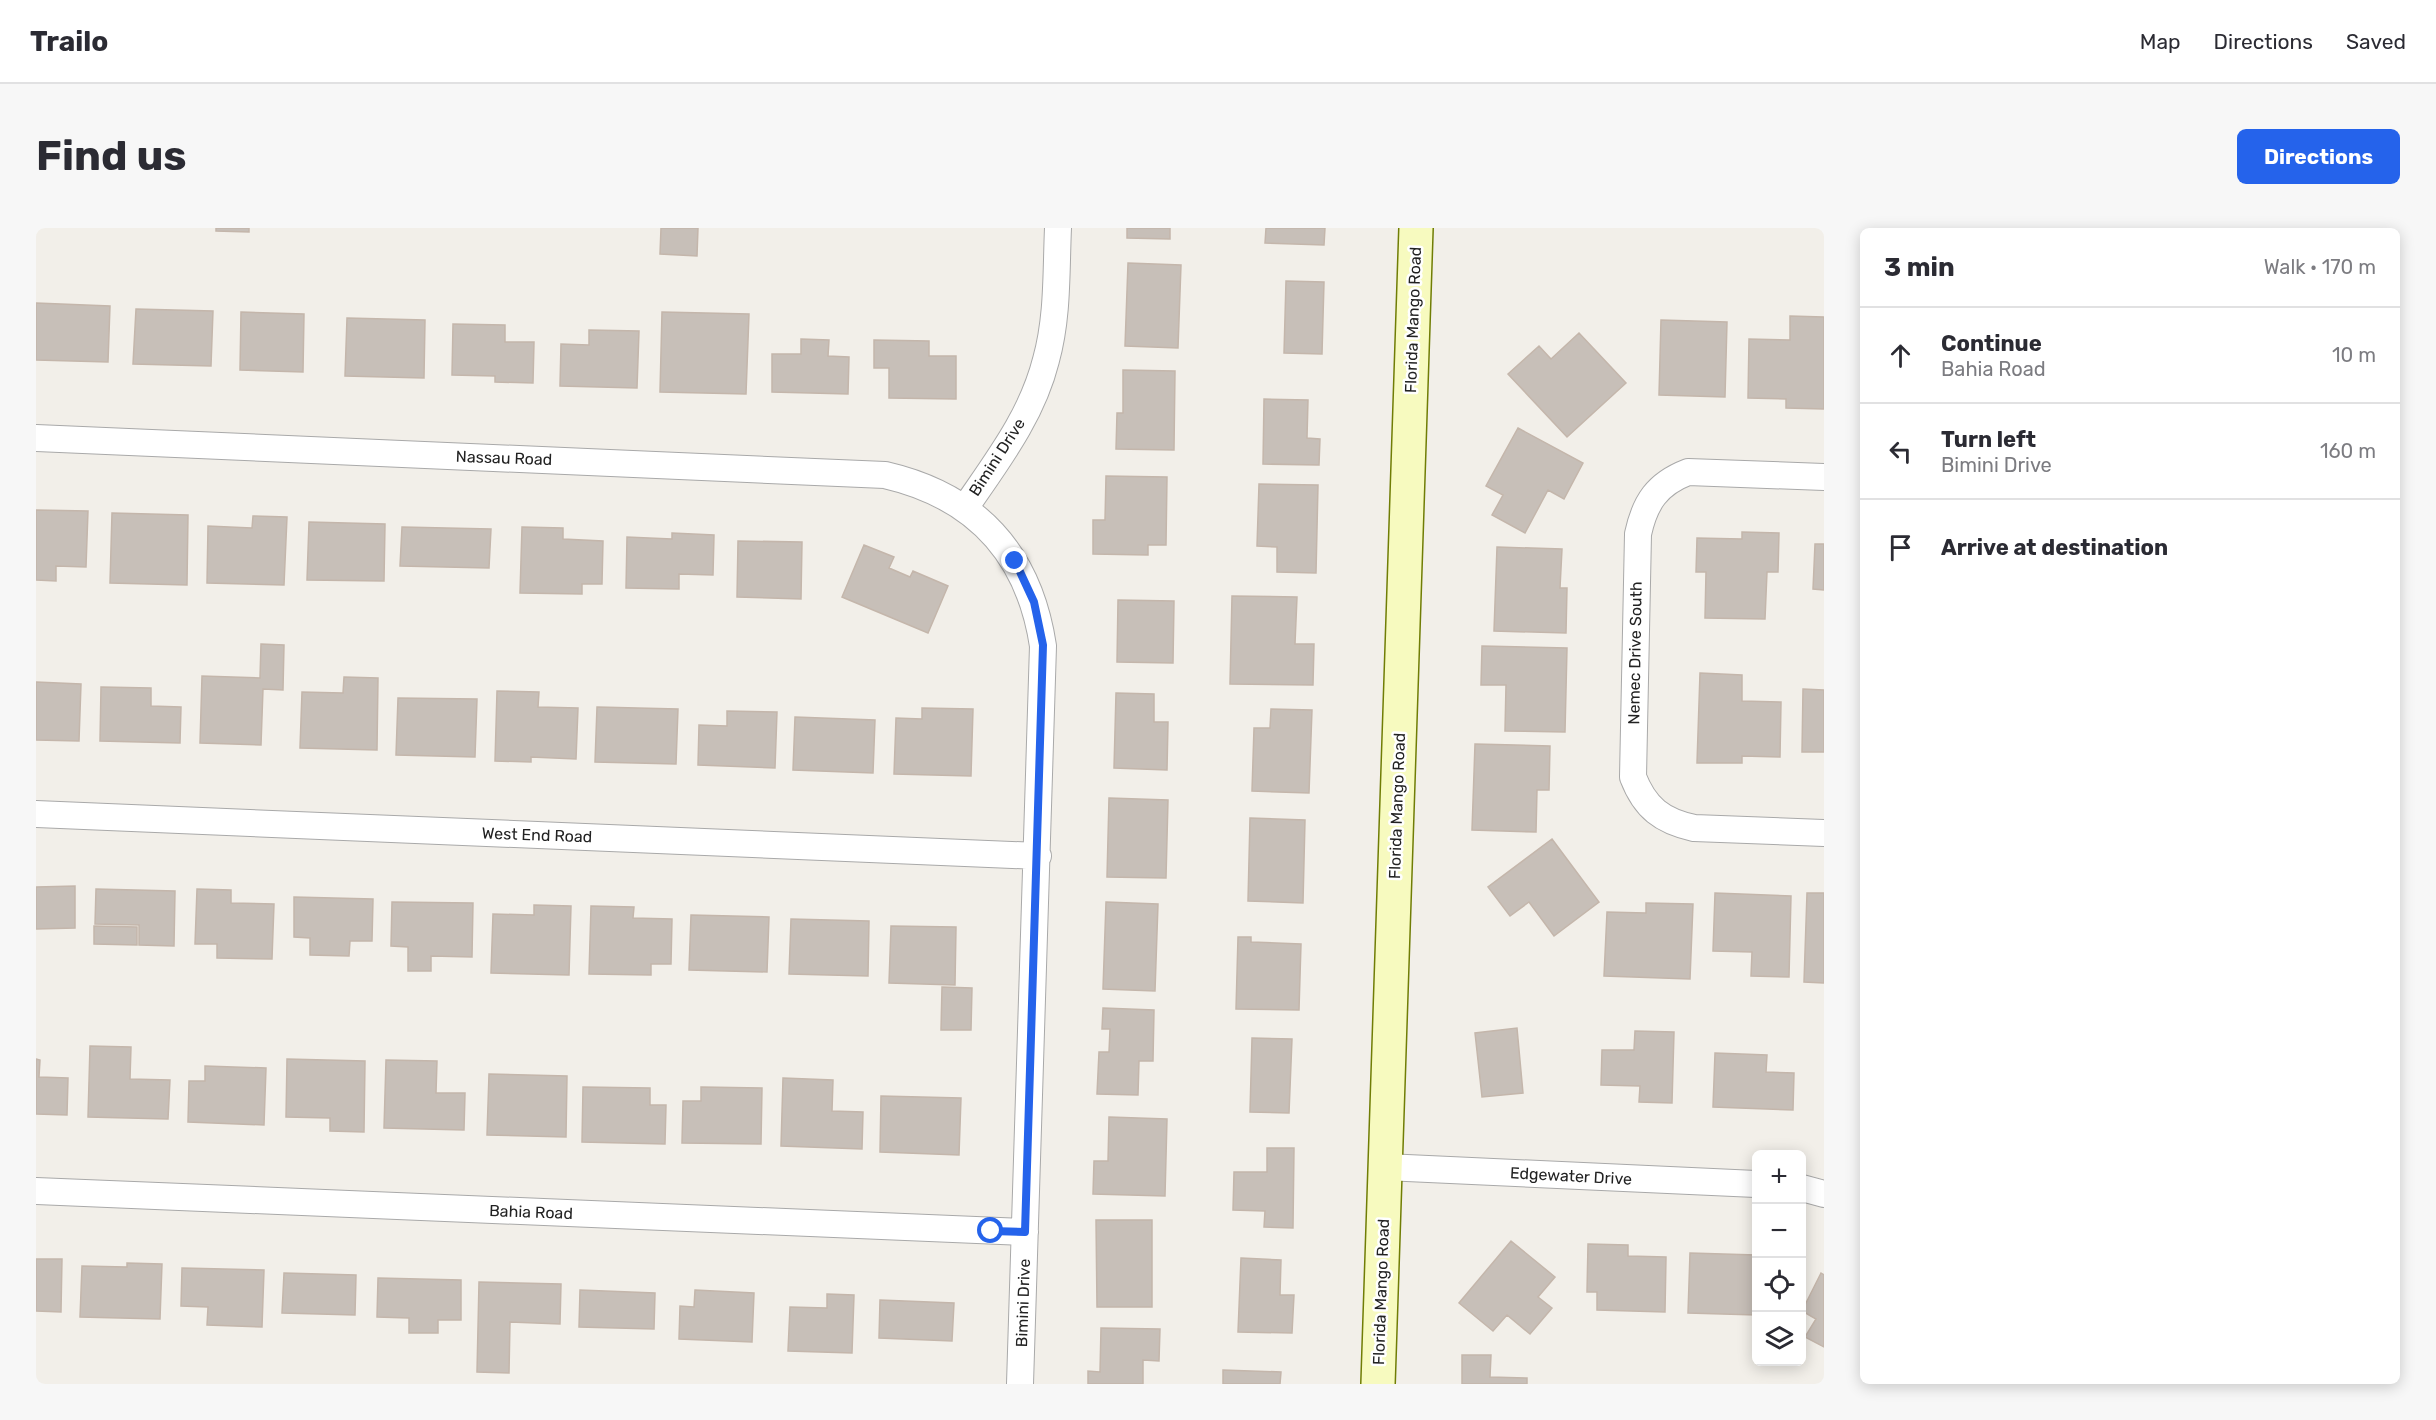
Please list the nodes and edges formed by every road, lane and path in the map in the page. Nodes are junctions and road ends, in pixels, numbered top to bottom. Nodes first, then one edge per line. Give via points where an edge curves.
1 (1058, 228) edge
2 (1416, 228) edge
3 (36, 438) edge
4 (1824, 477) edge
5 (964, 508) junction
6 (36, 814) edge
7 (1824, 833) edge
8 (1038, 856) junction
9 (1385, 1167) junction
10 (1752, 1184) edge
11 (1806, 1189) edge
12 (36, 1191) edge
13 (1824, 1194) edge
14 (1025, 1232) junction
15 (1020, 1384) edge
16 (1378, 1384) edge

1 - 5 street, Bimini Drive via 1054,316 1046,360 1031,403 1010,443
2 - 9 street, Florida Mango Road
3 - 5 street, Nassau Road via 885,475 928,487
4 - 7 street, Nemec Drive South via 1688,472 1669,480 1653,494 1642,512 1638,534 1633,777 1641,797 1655,813 1673,823 1694,828
5 - 8 street, Bimini Drive via 987,527 1015,561 1040,623 1043,645
6 - 8 street, West End Road
8 - 14 street, Bimini Drive
9 - 10 street, Edgewater Drive
9 - 16 street, Florida Mango Road
11 - 13 street
12 - 14 street, Bahia Road
14 - 15 street, Bimini Drive

